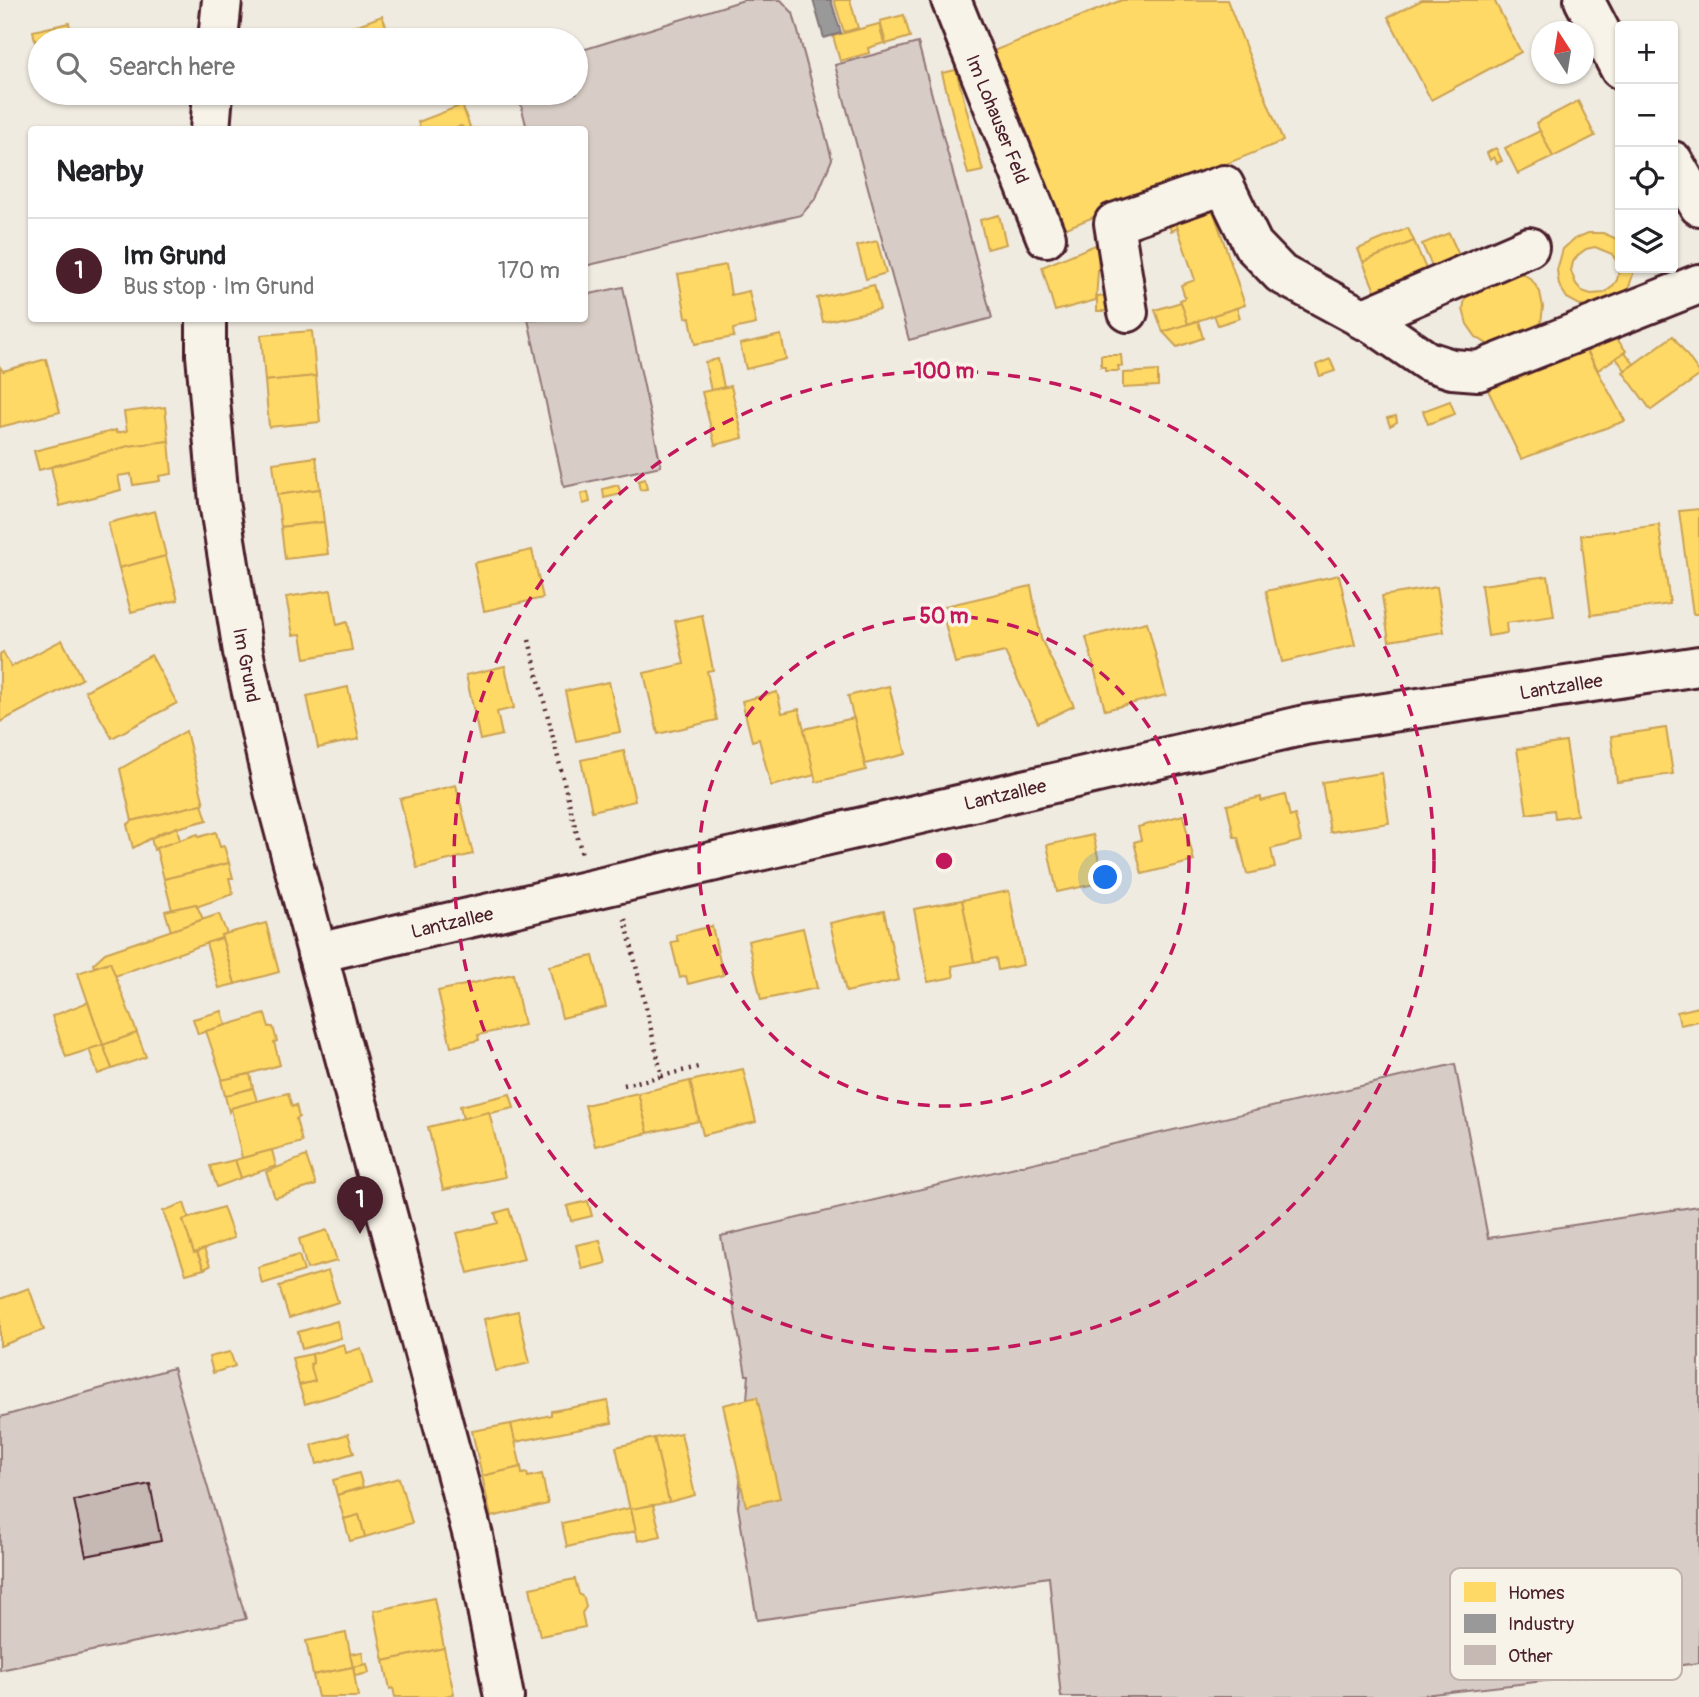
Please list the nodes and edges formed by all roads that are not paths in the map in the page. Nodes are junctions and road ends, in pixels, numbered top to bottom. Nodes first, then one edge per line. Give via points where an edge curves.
1 (222, 0) edge
2 (951, 0) edge
3 (1584, 0) edge
4 (219, 28) edge
5 (1615, 59) edge
6 (213, 105) edge
7 (210, 126) edge
8 (1678, 170) edge
9 (1699, 206) edge
10 (1046, 237) dead end
11 (1529, 247) dead end
12 (1699, 284) edge
13 (1128, 312) dead end
14 (1362, 318) junction
15 (206, 322) edge
16 (1699, 666) edge
17 (317, 953) junction
18 (504, 1697) edge

1 - 4 street
2 - 10 street, Im Lohauser Feld
3 - 5 street
6 - 7 street
8 - 9 street
11 - 14 street
12 - 14 street via 1478,371 1427,361
13 - 14 street via 1114,223 1224,185 1253,245 1280,274
15 - 17 street, Im Grund via 219,502 243,652
16 - 17 street, Lantzallee via 1305,725
17 - 18 street, Im Grund via 473,1536

